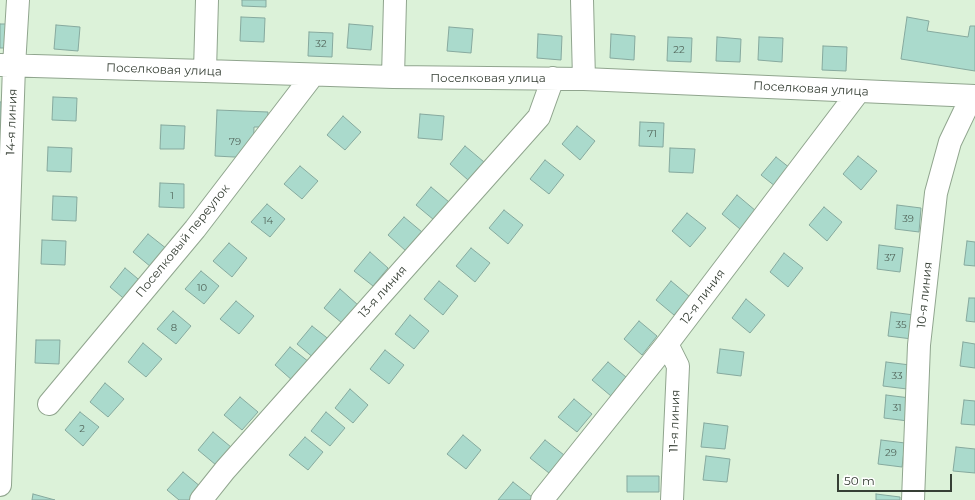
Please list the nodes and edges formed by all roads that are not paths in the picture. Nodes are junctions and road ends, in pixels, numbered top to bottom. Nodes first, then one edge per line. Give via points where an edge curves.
1 (18, 0) edge
2 (207, 0) edge
3 (395, 0) edge
4 (582, 0) edge
5 (7, 66) edge
6 (205, 71) junction
7 (313, 74) junction
8 (393, 77) junction
9 (553, 78) junction
10 (584, 79) junction
11 (859, 91) junction
12 (973, 96) edge
13 (667, 344) junction
14 (49, 404) dead end
15 (0, 485) edge
16 (201, 500) edge
17 (542, 500) edge
18 (672, 500) edge
19 (913, 500) edge

1 - 5 street, 14-я линия
2 - 6 street
3 - 8 street
4 - 10 street
5 - 6 street, Поселковая улица
5 - 15 street, 14-я линия
6 - 7 street, Поселковая улица
7 - 8 street, Поселковая улица
7 - 14 street, Поселковый переулок via 195,228
8 - 9 street, Поселковая улица
9 - 10 street, Поселковая улица
9 - 16 street, 13-я линия via 539,117
10 - 11 street, Поселковая улица
11 - 12 street, Поселковая улица
11 - 13 street, 12-я линия
12 - 19 street, 10-я линия via 950,142 936,193 920,345
13 - 17 street, 12-я линия
13 - 18 street, 11-я линия via 678,366

